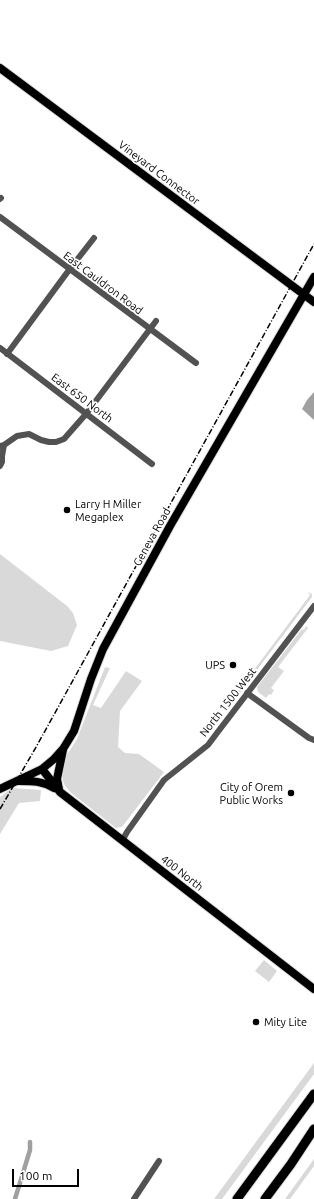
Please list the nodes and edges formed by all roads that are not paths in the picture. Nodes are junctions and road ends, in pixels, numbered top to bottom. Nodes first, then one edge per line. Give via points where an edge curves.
1 (0, 68) edge
2 (0, 217) edge
3 (94, 238) dead end
4 (69, 270) junction
5 (314, 277) edge
6 (304, 295) junction
7 (314, 302) edge
8 (156, 321) dead end
9 (149, 330) junction
10 (0, 348) edge
11 (7, 354) junction
12 (196, 363) dead end
13 (86, 414) junction
14 (2, 446) edge
15 (1, 455) edge
16 (152, 464) dead end
17 (0, 466) edge
18 (314, 606) edge
19 (247, 693) junction
20 (314, 740) edge
21 (63, 749) junction
22 (42, 769) junction
23 (16, 781) junction
24 (0, 789) edge
25 (60, 792) junction
26 (122, 841) junction
27 (314, 989) edge
28 (314, 1094) edge
29 (314, 1129) edge
30 (159, 1161) dead end
31 (134, 1199) edge
32 (237, 1199) edge
33 (265, 1199) edge

1 - 6 main road, Vineyard Connector
2 - 4 street, East Cauldron Road
3 - 4 street
4 - 9 street, East Cauldron Road
4 - 11 street
5 - 6 main road, Geneva Road
6 - 7 main road, Vineyard Connector
6 - 21 main road, Geneva Road via 170,526 103,649 74,731
8 - 9 street
9 - 12 street, East Cauldron Road
9 - 13 street
10 - 11 street, East 650 North
11 - 13 street, East 650 North
13 - 14 street via 61,441 44,441 29,434 17,436
13 - 16 street, East 650 North
14 - 15 street
15 - 17 street
18 - 19 street, North 1500 West
19 - 20 street
19 - 26 street, North 1500 West via 208,745 164,780
21 - 22 main road, Geneva Road
21 - 25 main road via 57,779
22 - 23 main road, Geneva Road
22 - 25 main road, 400 North
23 - 24 main road, Geneva Road
23 - 25 main road via 46,783
25 - 26 main road, 400 North
26 - 27 main road, 400 North
28 - 32 highway
29 - 33 highway
30 - 31 street

